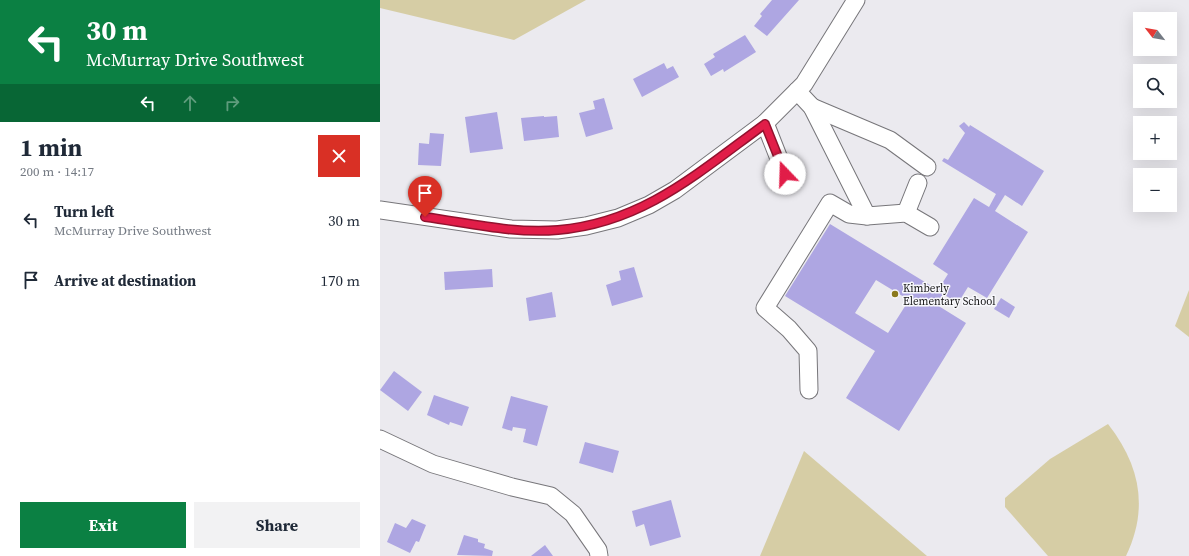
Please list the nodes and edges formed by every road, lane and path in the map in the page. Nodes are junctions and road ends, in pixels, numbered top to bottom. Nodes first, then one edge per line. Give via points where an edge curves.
1 (856, 0) edge
2 (797, 91) junction
3 (812, 107) junction
4 (765, 124) junction
5 (927, 167) dead end
6 (785, 174) dead end
7 (918, 183) dead end
8 (380, 210) edge
9 (906, 213) junction
10 (867, 216) junction
11 (930, 227) dead end
12 (809, 390) dead end
13 (380, 439) edge
14 (598, 556) edge

1 - 2 street via 804,84
2 - 3 street
2 - 4 street
3 - 5 street via 890,140
3 - 10 street
4 - 6 street
4 - 8 street via 675,190 649,205 618,218 586,226 557,230 511,229
7 - 9 street
9 - 10 street
9 - 11 street
10 - 12 street via 849,214 830,202 764,308 789,329 808,351
13 - 14 street via 433,464 551,496 573,514 598,550

